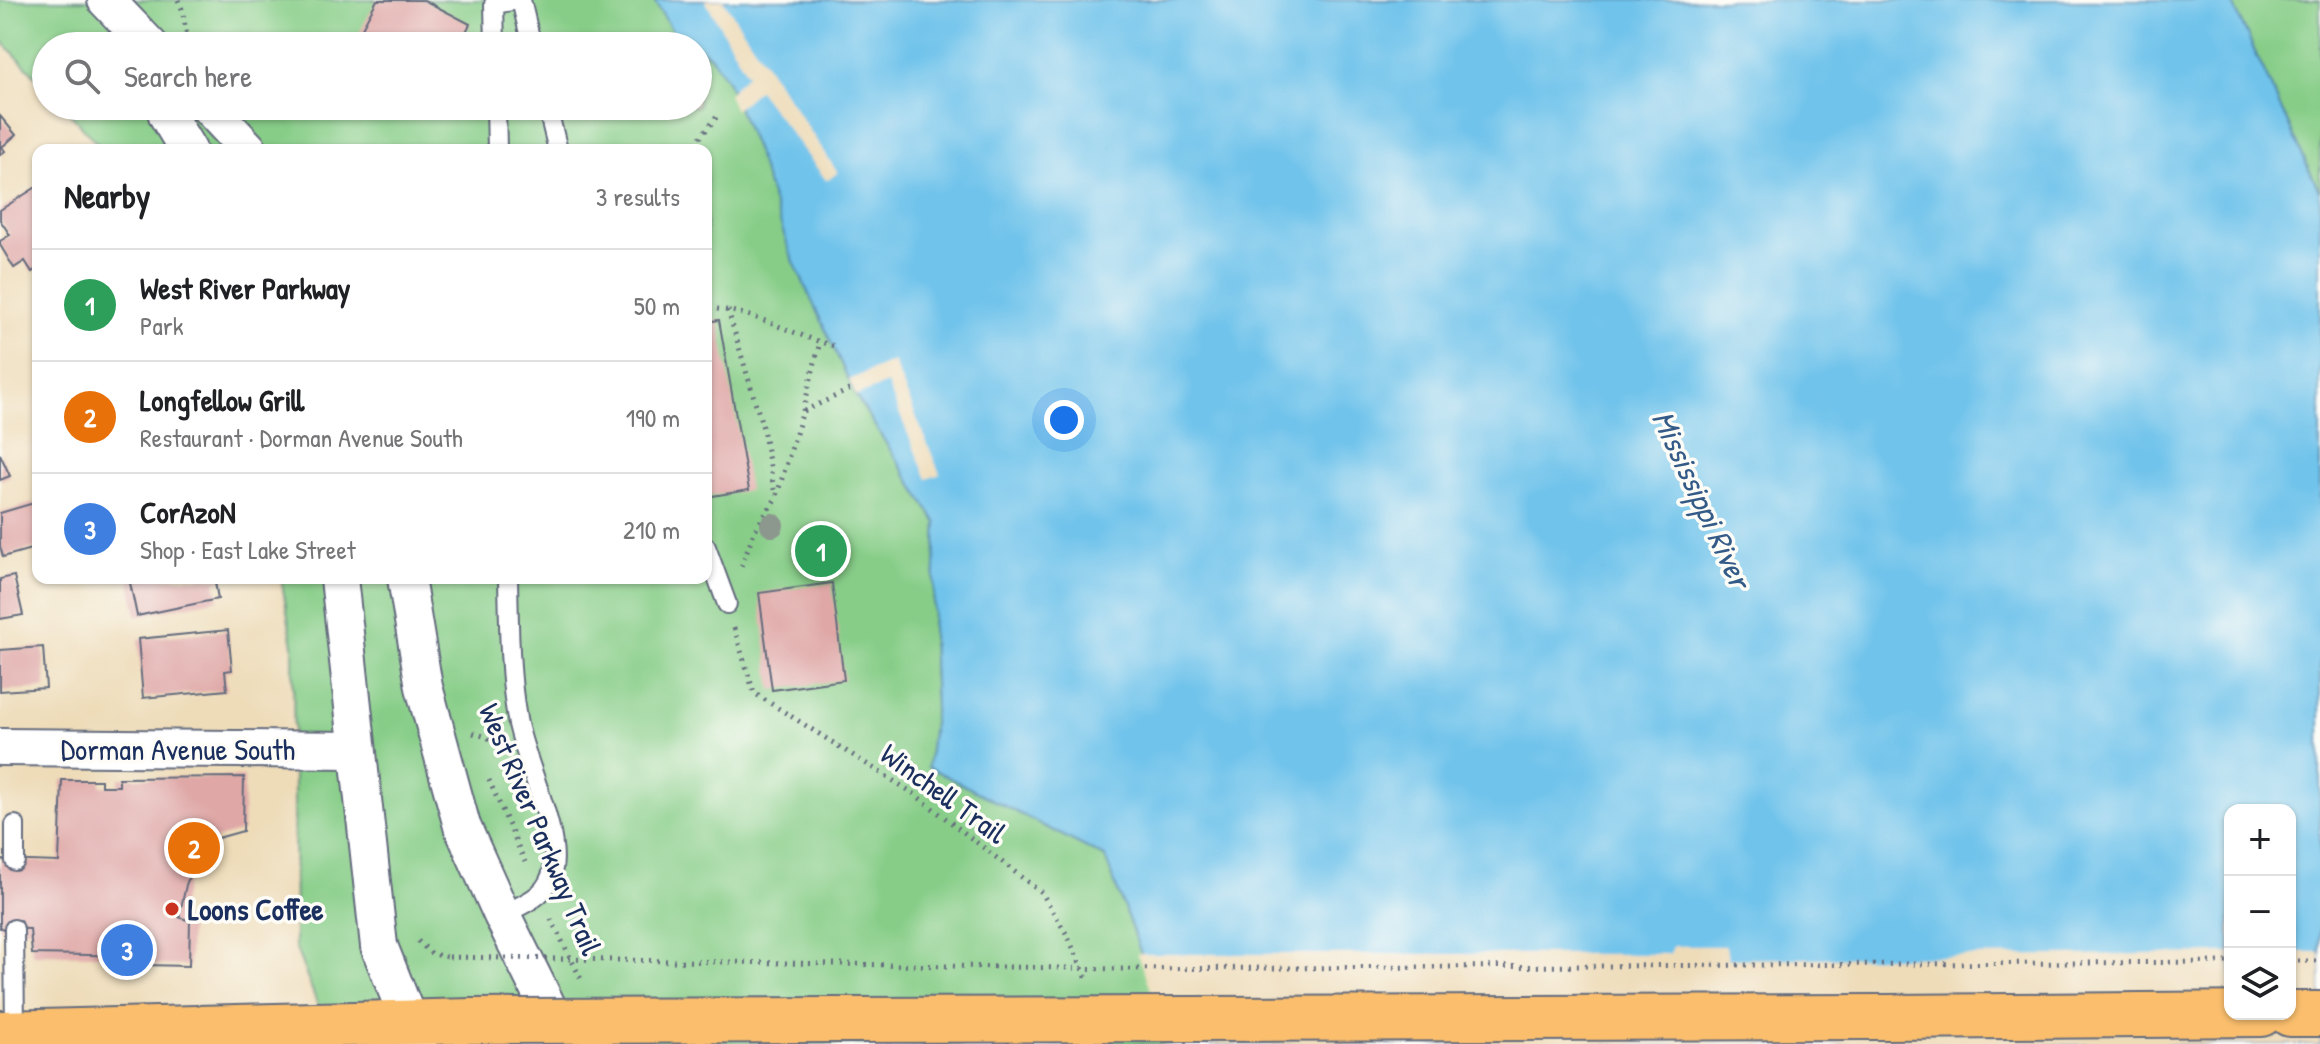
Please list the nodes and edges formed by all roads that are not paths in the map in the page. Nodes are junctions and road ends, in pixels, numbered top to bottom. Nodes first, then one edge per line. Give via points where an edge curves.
1 (106, 0) edge
2 (520, 0) edge
3 (492, 2) edge
4 (137, 32) edge
5 (494, 32) edge
6 (528, 32) edge
7 (170, 120) edge
8 (221, 120) edge
9 (496, 120) edge
10 (550, 120) edge
11 (184, 144) edge
12 (243, 144) edge
13 (497, 144) edge
14 (556, 144) edge
15 (712, 563) edge
16 (340, 584) edge
17 (407, 584) edge
18 (508, 584) edge
19 (727, 604) road end
20 (0, 747) edge
21 (357, 750) junction
22 (15, 825) dead end
23 (15, 861) dead end
24 (502, 915) junction
25 (14, 929) dead end
26 (2224, 1014) edge
27 (2296, 1014) edge
28 (2320, 1014) edge
29 (413, 1034) edge
30 (32, 1035) edge
31 (566, 1044) edge

1 - 4 street
2 - 3 lane
2 - 6 lane
3 - 5 lane
7 - 11 street
8 - 12 street
9 - 13 lane
10 - 14 lane
15 - 19 lane
16 - 21 street
17 - 24 street via 424,687 462,826
18 - 24 lane via 518,721 553,842 553,869 540,897
20 - 21 street, Dorman Avenue South
21 - 29 street via 379,946
22 - 23 lane
24 - 31 street
25 - 30 lane
26 - 29 main road, bridge via 472,1021
27 - 28 main road
29 - 30 main road

